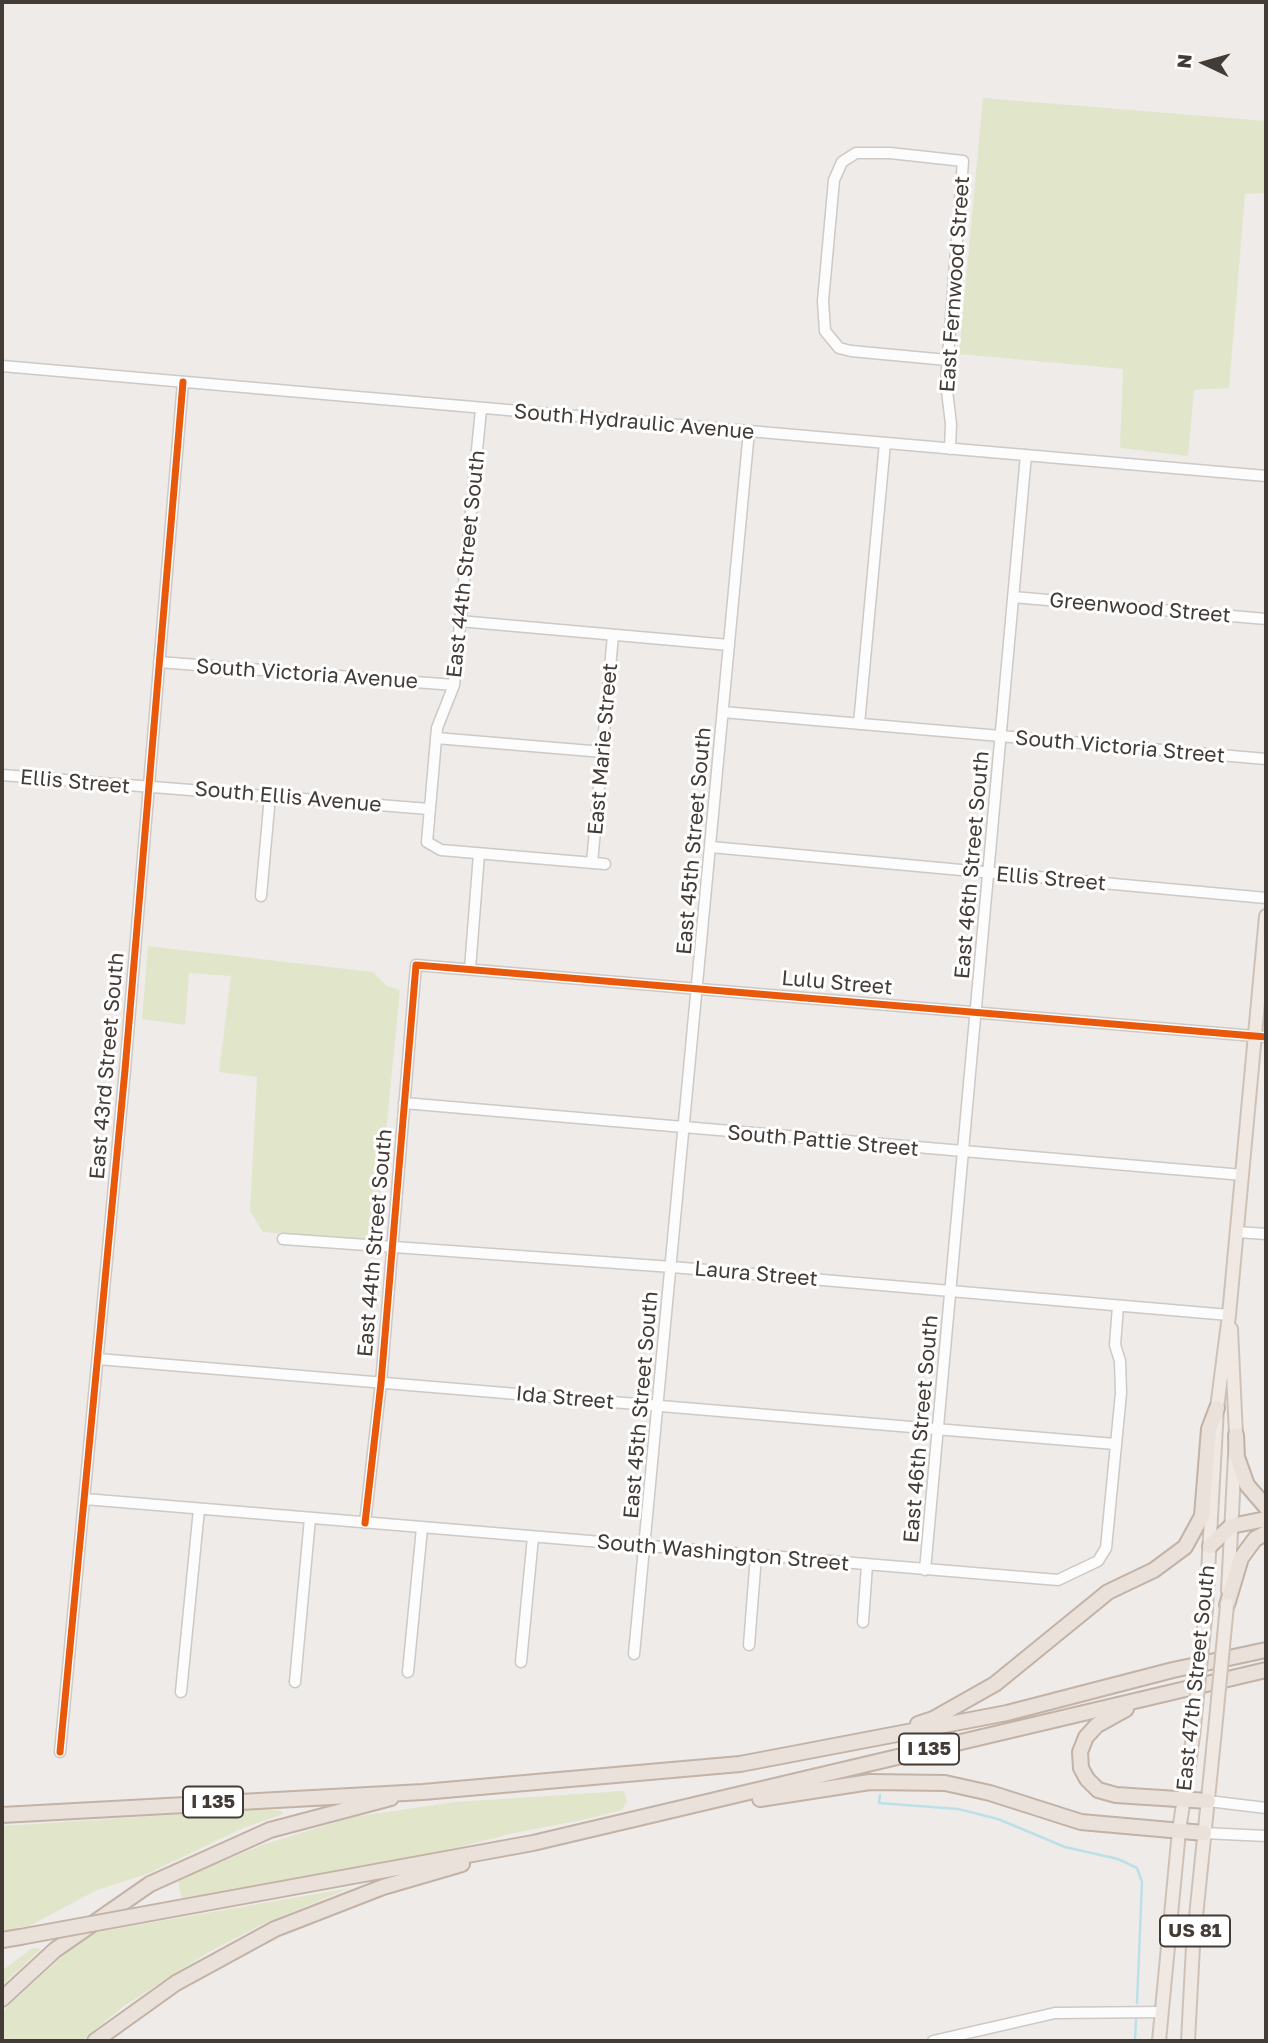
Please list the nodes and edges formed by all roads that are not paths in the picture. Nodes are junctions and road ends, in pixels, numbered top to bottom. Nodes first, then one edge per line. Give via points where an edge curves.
1 (947, 360) junction
2 (2, 366) edge
3 (183, 382) junction
4 (481, 409) junction
5 (749, 431) junction
6 (885, 443) junction
7 (950, 449) junction
8 (1026, 455) junction
9 (1266, 476) edge
10 (1013, 597) junction
11 (1266, 620) edge
12 (459, 621) junction
13 (613, 635) junction
14 (729, 645) junction
15 (159, 662) junction
16 (454, 685) junction
17 (723, 712) junction
18 (859, 724) junction
19 (1001, 736) junction
20 (436, 738) junction
21 (603, 752) junction
22 (1266, 760) edge
23 (2, 775) edge
24 (148, 789) junction
25 (270, 796) junction
26 (429, 809) junction
27 (711, 847) junction
28 (480, 854) junction
29 (592, 863) junction
30 (605, 864) dead end
31 (989, 874) junction
32 (261, 896) dead end
33 (1266, 898) edge
34 (1266, 916) edge
35 (416, 965) joint
36 (470, 969) junction
37 (698, 988) junction
38 (977, 1013) junction
39 (1261, 1037) edge
40 (404, 1104) junction
41 (685, 1129) junction
42 (964, 1153) junction
43 (1243, 1175) junction
44 (1237, 1233) junction
45 (1266, 1234) edge
46 (283, 1239) dead end
47 (393, 1247) junction
48 (672, 1267) junction
49 (951, 1292) junction
50 (1118, 1306) junction
51 (1229, 1315) junction
52 (98, 1359) junction
53 (381, 1383) junction
54 (659, 1406) junction
55 (1217, 1408) junction
56 (938, 1430) junction
57 (1236, 1436) junction
58 (1115, 1444) junction
59 (85, 1499) junction
60 (1266, 1507) edge
61 (199, 1509) junction
62 (310, 1518) junction
63 (1266, 1519) edge
64 (365, 1523) junction
65 (1231, 1526) junction
66 (422, 1528) junction
67 (1266, 1533) edge
68 (533, 1537) junction
69 (645, 1546) junction
70 (1210, 1546) junction
71 (756, 1556) junction
72 (867, 1565) junction
73 (925, 1570) junction
74 (1227, 1605) junction
75 (863, 1622) dead end
76 (748, 1645) dead end
77 (1266, 1645) edge
78 (1266, 1650) edge
79 (634, 1654) dead end
80 (1244, 1656) junction
81 (521, 1662) dead end
82 (1266, 1670) edge
83 (408, 1672) dead end
84 (295, 1682) dead end
85 (181, 1692) dead end
86 (1146, 1699) junction
87 (851, 1745) junction
88 (60, 1752) dead end
89 (424, 1791) junction
90 (1184, 1800) junction
91 (1208, 1801) junction
92 (1266, 1808) edge
93 (2, 1815) edge
94 (621, 1823) junction
95 (1179, 1831) junction
96 (1204, 1833) junction
97 (1266, 1836) edge
98 (533, 1843) junction
99 (2, 1940) edge
100 (2, 1999) edge
101 (1162, 2012) junction
102 (1189, 2036) edge
103 (95, 2041) edge
104 (933, 2041) edge
105 (1159, 2041) edge

1 - 1 street, East Fernwood Street via 963,161 856,153 842,162 834,180 824,328 830,341 851,351
1 - 7 street, East Fernwood Street
2 - 3 street, South Hydraulic Avenue
3 - 4 street, South Hydraulic Avenue
3 - 15 street, East 43rd Street South
4 - 5 street, South Hydraulic Avenue
4 - 12 street, East 44th Street South
5 - 6 street, South Hydraulic Avenue
5 - 14 street, East 45th Street South
6 - 7 street, South Hydraulic Avenue
6 - 18 street
7 - 8 street, South Hydraulic Avenue
8 - 9 street, South Hydraulic Avenue
8 - 10 street, East 46th Street South
10 - 11 street, Greenwood Street
10 - 19 street, East 46th Street South
12 - 13 street
12 - 16 street, East 44th Street South
13 - 14 street
13 - 21 street, East Marie Street
14 - 17 street, East 45th Street South
15 - 16 street, South Victoria Avenue
15 - 24 street, East 43rd Street South
16 - 20 street, East 44th Street South
17 - 18 street, South Victoria Street
17 - 27 street, East 45th Street South
18 - 19 street, South Victoria Street
19 - 22 street, South Victoria Street
19 - 31 street, East 46th Street South
20 - 21 street
20 - 26 street, East 44th Street South
21 - 29 street, East Marie Street
23 - 24 street, Ellis Street
24 - 25 street, South Ellis Avenue
24 - 52 street, East 43rd Street South
25 - 26 street, South Ellis Avenue
25 - 32 street
26 - 28 street, East 44th Street South via 427,842 441,850
27 - 31 street, Ellis Street
27 - 37 street, East 45th Street South
28 - 29 street
28 - 36 street
29 - 30 street
31 - 33 street, Ellis Street
31 - 38 street, East 46th Street South
34 - 39 main road, East 47th Street South
35 - 36 street, Lulu Street
35 - 40 street, East 44th Street South
36 - 37 street, Lulu Street
37 - 38 street, Lulu Street
37 - 41 street, East 45th Street South
38 - 39 street, Lulu Street
38 - 42 street, East 46th Street South
39 - 43 main road, East 47th Street South
40 - 41 street, South Pattie Street
40 - 47 street, East 44th Street South
41 - 42 street, South Pattie Street
41 - 48 street, East 45th Street South
42 - 43 street, South Pattie Street
42 - 49 street, East 46th Street South
43 - 44 main road, East 47th Street South
44 - 45 street
44 - 51 main road, East 47th Street South
46 - 47 street, Laura Street
47 - 48 street, Laura Street
47 - 53 street, East 44th Street South
48 - 49 street, Laura Street
48 - 54 street, East 45th Street South
49 - 50 street, Laura Street
49 - 56 street, East 46th Street South
50 - 51 street, Laura Street
50 - 58 street, South Washington Street via 1115,1345 1121,1393
51 - 55 main road, East 47th Street South
51 - 57 main road, East 47th Street South
52 - 53 street, Ida Street
52 - 59 street, East 43rd Street South
53 - 54 street, Ida Street
53 - 64 street, East 44th Street South
54 - 56 street, Ida Street
54 - 69 street, East 45th Street South
55 - 70 main road, East 47th Street South
55 - 87 highway via 1209,1429 1202,1516 1185,1547 1154,1570 1108,1592 995,1684 933,1719
56 - 58 street, Ida Street
56 - 73 street, East 46th Street South
57 - 60 highway via 1237,1457 1247,1485
57 - 65 main road, East 47th Street South
58 - 73 street, South Washington Street via 1106,1548 1098,1561 1058,1580
59 - 61 street, South Washington Street
59 - 88 street, East 43rd Street South
61 - 62 street, South Washington Street
61 - 85 street
62 - 64 street, South Washington Street
62 - 84 street
63 - 65 highway
64 - 66 street, South Washington Street
65 - 70 highway
65 - 74 main road, East 47th Street South
66 - 68 street, South Washington Street
66 - 83 street
67 - 74 highway, US 81 via 1255,1539 1241,1559
68 - 69 street, South Washington Street
68 - 81 street
69 - 71 street, South Washington Street
69 - 79 street, East 45th Street South
70 - 90 main road, East 47th Street South, bridge
71 - 72 street, South Washington Street
71 - 76 street
72 - 73 street, South Washington Street
72 - 75 street
74 - 91 main road, East 47th Street South / US 81, bridge
77 - 80 highway
78 - 80 highway, I 135
80 - 87 highway, I 135
82 - 86 highway, I 135
86 - 90 highway via 1097,1725 1080,1752 1081,1768 1098,1790
86 - 94 highway, I 135
87 - 89 highway, I 135 via 740,1764
89 - 93 highway, I 135
89 - 100 highway via 270,1830 192,1863 150,1884 55,1950
90 - 91 highway
90 - 95 main road, East 47th Street South
91 - 92 street
91 - 96 main road, East 47th Street South / US 81
94 - 95 highway via 821,1788 899,1782 945,1783 1081,1822
94 - 98 highway, I 135
95 - 96 highway
95 - 101 main road, East 47th Street South
96 - 97 street
96 - 102 main road, East 47th Street South / US 81
98 - 99 highway, I 135, bridge
98 - 103 highway via 383,1887 275,1929 177,1983
101 - 104 street via 1055,2014
101 - 105 main road, East 47th Street South

